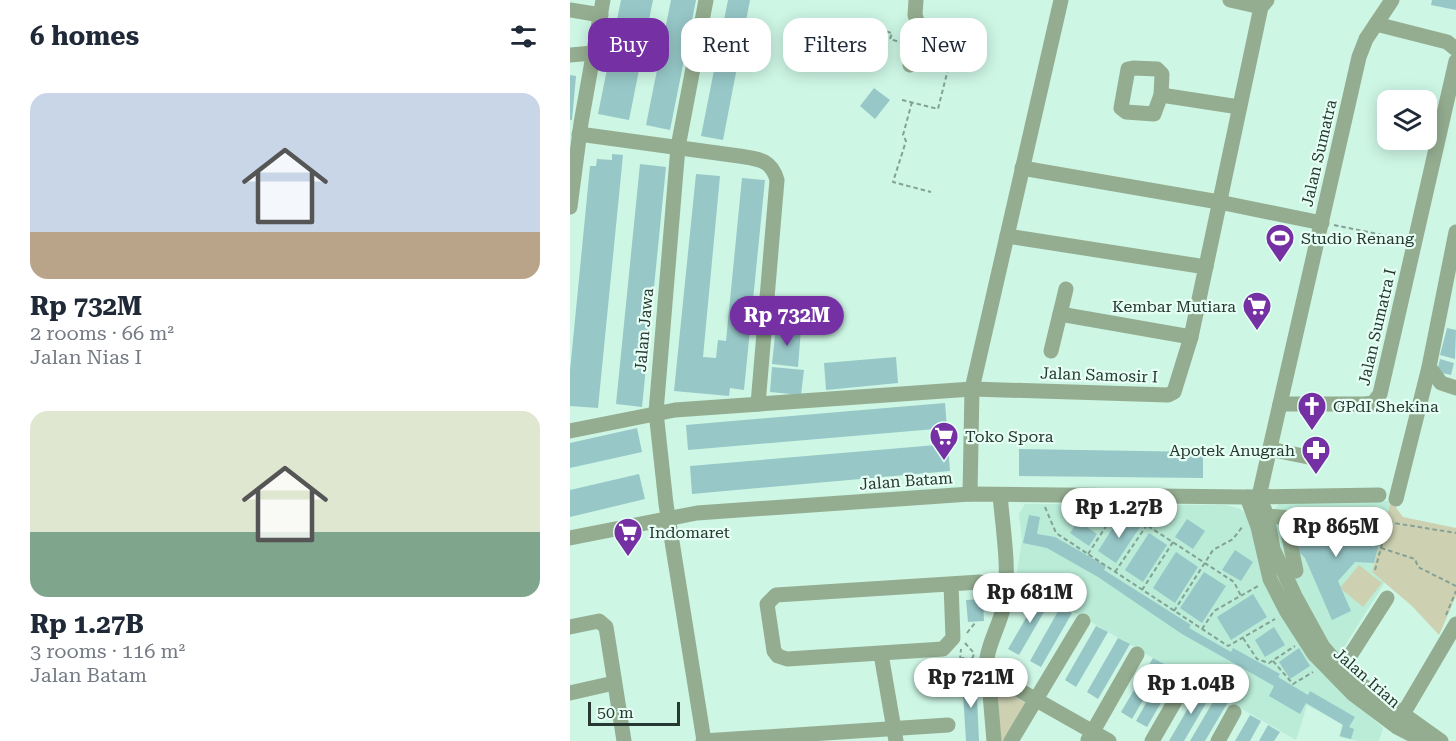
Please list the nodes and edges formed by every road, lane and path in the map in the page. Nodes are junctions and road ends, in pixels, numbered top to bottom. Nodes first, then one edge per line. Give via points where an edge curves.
1 (706, 0) edge
2 (916, 0) edge
3 (1061, 0) edge
4 (1230, 0) edge
5 (1392, 0) edge
6 (1264, 3) edge
7 (602, 7) edge
8 (570, 10) edge
9 (916, 18) edge
10 (1376, 24) junction
11 (888, 32) edge
12 (900, 46) edge
13 (1456, 49) edge
14 (588, 53) edge
15 (570, 55) edge
16 (1456, 61) edge
17 (588, 72) edge
18 (947, 72) edge
19 (1161, 95) dead end
20 (902, 99) dead end
21 (912, 102) junction
22 (1239, 107) junction
23 (577, 128) edge
24 (678, 147) junction
25 (1022, 168) junction
26 (931, 192) dead end
27 (1220, 202) junction
28 (570, 207) edge
29 (1322, 223) junction
30 (1456, 232) edge
31 (1007, 236) junction
32 (1415, 242) junction
33 (1206, 267) junction
34 (1066, 289) dead end
35 (1060, 314) junction
36 (1191, 337) junction
37 (1051, 351) dead end
38 (1429, 368) junction
39 (1456, 388) edge
40 (972, 389) junction
41 (758, 404) junction
42 (1280, 404) junction
43 (656, 412) junction
44 (570, 431) edge
45 (1270, 449) junction
46 (1308, 457) dead end
47 (970, 494) junction
48 (1000, 495) junction
49 (1379, 495) dead end
50 (1044, 496) junction
51 (1112, 496) junction
52 (1157, 496) junction
53 (1253, 496) junction
54 (1396, 499) dead end
55 (1259, 516) junction
56 (670, 517) junction
57 (1285, 518) junction
58 (1374, 524) dead end
59 (1148, 526) junction
60 (1456, 532) edge
61 (570, 538) edge
62 (1173, 542) junction
63 (1381, 548) junction
64 (1088, 554) junction
65 (1205, 563) junction
66 (1375, 570) dead end
67 (1296, 571) dead end
68 (1115, 572) junction
69 (1270, 579) junction
70 (980, 582) dead end
71 (951, 584) junction
72 (1456, 586) edge
73 (1142, 590) junction
74 (1456, 591) edge
75 (1241, 596) junction
76 (1387, 598) dead end
77 (1174, 610) junction
78 (1287, 612) junction
79 (1083, 621) dead end
80 (975, 623) dead end
81 (1450, 623) edge
82 (570, 627) edge
83 (1202, 629) junction
84 (1243, 638) junction
85 (1304, 640) junction
86 (881, 654) junction
87 (1137, 654) dead end
88 (1320, 656) junction
89 (1273, 661) junction
90 (967, 663) dead end
91 (989, 673) junction
92 (1339, 674) junction
93 (1186, 682) dead end
94 (614, 683) junction
95 (570, 693) edge
96 (1036, 699) junction
97 (1234, 712) dead end
98 (948, 725) dead end
99 (1398, 727) edge
100 (895, 735) edge
101 (1090, 737) edge
102 (624, 741) edge
103 (704, 741) edge
104 (994, 741) edge
105 (1011, 741) edge
106 (1109, 741) edge
107 (1152, 741) edge
108 (1218, 741) edge
109 (1424, 741) edge
110 (1441, 741) edge

1 - 24 street, Jalan Jawa
2 - 9 street
3 - 25 street
4 - 6 street
5 - 10 street, Jalan Sumatra
6 - 22 street, Jalan Samosir I
7 - 8 street
10 - 13 street via 1448,42
10 - 29 street, Jalan Sumatra via 1359,57
11 - 12 path via 892,33 890,39
14 - 15 street
16 - 32 street, Jalan Sumatra I
17 - 23 street
18 - 21 path via 938,109
19 - 22 street
20 - 21 path
21 - 26 path via 903,135 906,141 893,182
22 - 27 street, Jalan Samosir I
23 - 24 street
23 - 28 street
24 - 41 street via 764,160 771,165 777,180
24 - 43 street, Jalan Jawa
25 - 27 street
25 - 31 street
27 - 29 street
27 - 33 street, Jalan Samosir I
29 - 32 path
29 - 42 street, Jalan Sumatra
30 - 38 street
31 - 33 street
31 - 40 street
32 - 42 street, Jalan Sumatra I via 1377,399 1365,404
33 - 36 street, Jalan Samosir I
34 - 35 street
35 - 36 street
35 - 37 street
36 - 40 street, Jalan Samosir I via 1178,386 1168,395
38 - 39 street via 1441,383
38 - 54 street
40 - 41 street, Jalan Samosir I
40 - 47 street
41 - 43 street, Jalan Samosir I
42 - 45 street, Jalan Sumatra
43 - 44 street, Jalan Samosir I
43 - 56 street, Jalan Jawa
45 - 46 street
45 - 53 street, Jalan Sumatra
47 - 48 street, Jalan Batam
47 - 56 street, Jalan Batam
48 - 50 street, Jalan Batam
48 - 91 street via 1005,588 999,627 989,645
49 - 53 street, Jalan Batam
50 - 51 street, Jalan Batam
50 - 64 path via 1046,514 1056,533
51 - 52 street, Jalan Batam
51 - 64 path via 1112,517
52 - 53 street, Jalan Batam
52 - 59 path via 1157,513
53 - 55 street, Jalan Irian
55 - 57 street
55 - 65 path via 1214,550
55 - 69 street, Jalan Irian
55 - 88 street, Jalan Irian
56 - 61 street, Jalan Batam
56 - 103 street, Jalan Jawa
57 - 58 street
57 - 67 street
59 - 62 path
59 - 68 path
60 - 63 path via 1388,522
62 - 65 path
62 - 73 path
63 - 66 path
63 - 72 path via 1415,559 1418,567
64 - 68 path
65 - 75 path via 1234,582
65 - 77 path
68 - 73 path
69 - 75 path
69 - 78 street, Jalan Irian
70 - 71 street
71 - 86 street via 953,638 944,650
71 - 86 street via 776,595 767,604 774,651 782,658
73 - 77 path
74 - 81 path
75 - 83 path via 1214,611
76 - 92 street, Jalan Irian
77 - 83 path
78 - 84 path
78 - 85 street, Jalan Irian
79 - 96 street
80 - 90 path via 964,637 974,653
81 - 99 street, Jalan Irian
82 - 94 street via 599,621 606,627
83 - 84 path via 1228,646
84 - 89 path via 1257,659
85 - 88 street, Jalan Irian
85 - 89 path
86 - 100 street
87 - 101 street
88 - 89 path via 1293,684
88 - 92 street, Jalan Irian
91 - 96 street
91 - 104 street
92 - 99 street, Jalan Irian via 1384,703
93 - 107 street
94 - 95 street
94 - 102 street
96 - 101 street
96 - 105 street
97 - 108 street
98 - 100 street
99 - 109 street, Jalan Irian
99 - 110 street, Jalan Irian via 1423,726
100 - 103 street
101 - 106 street

